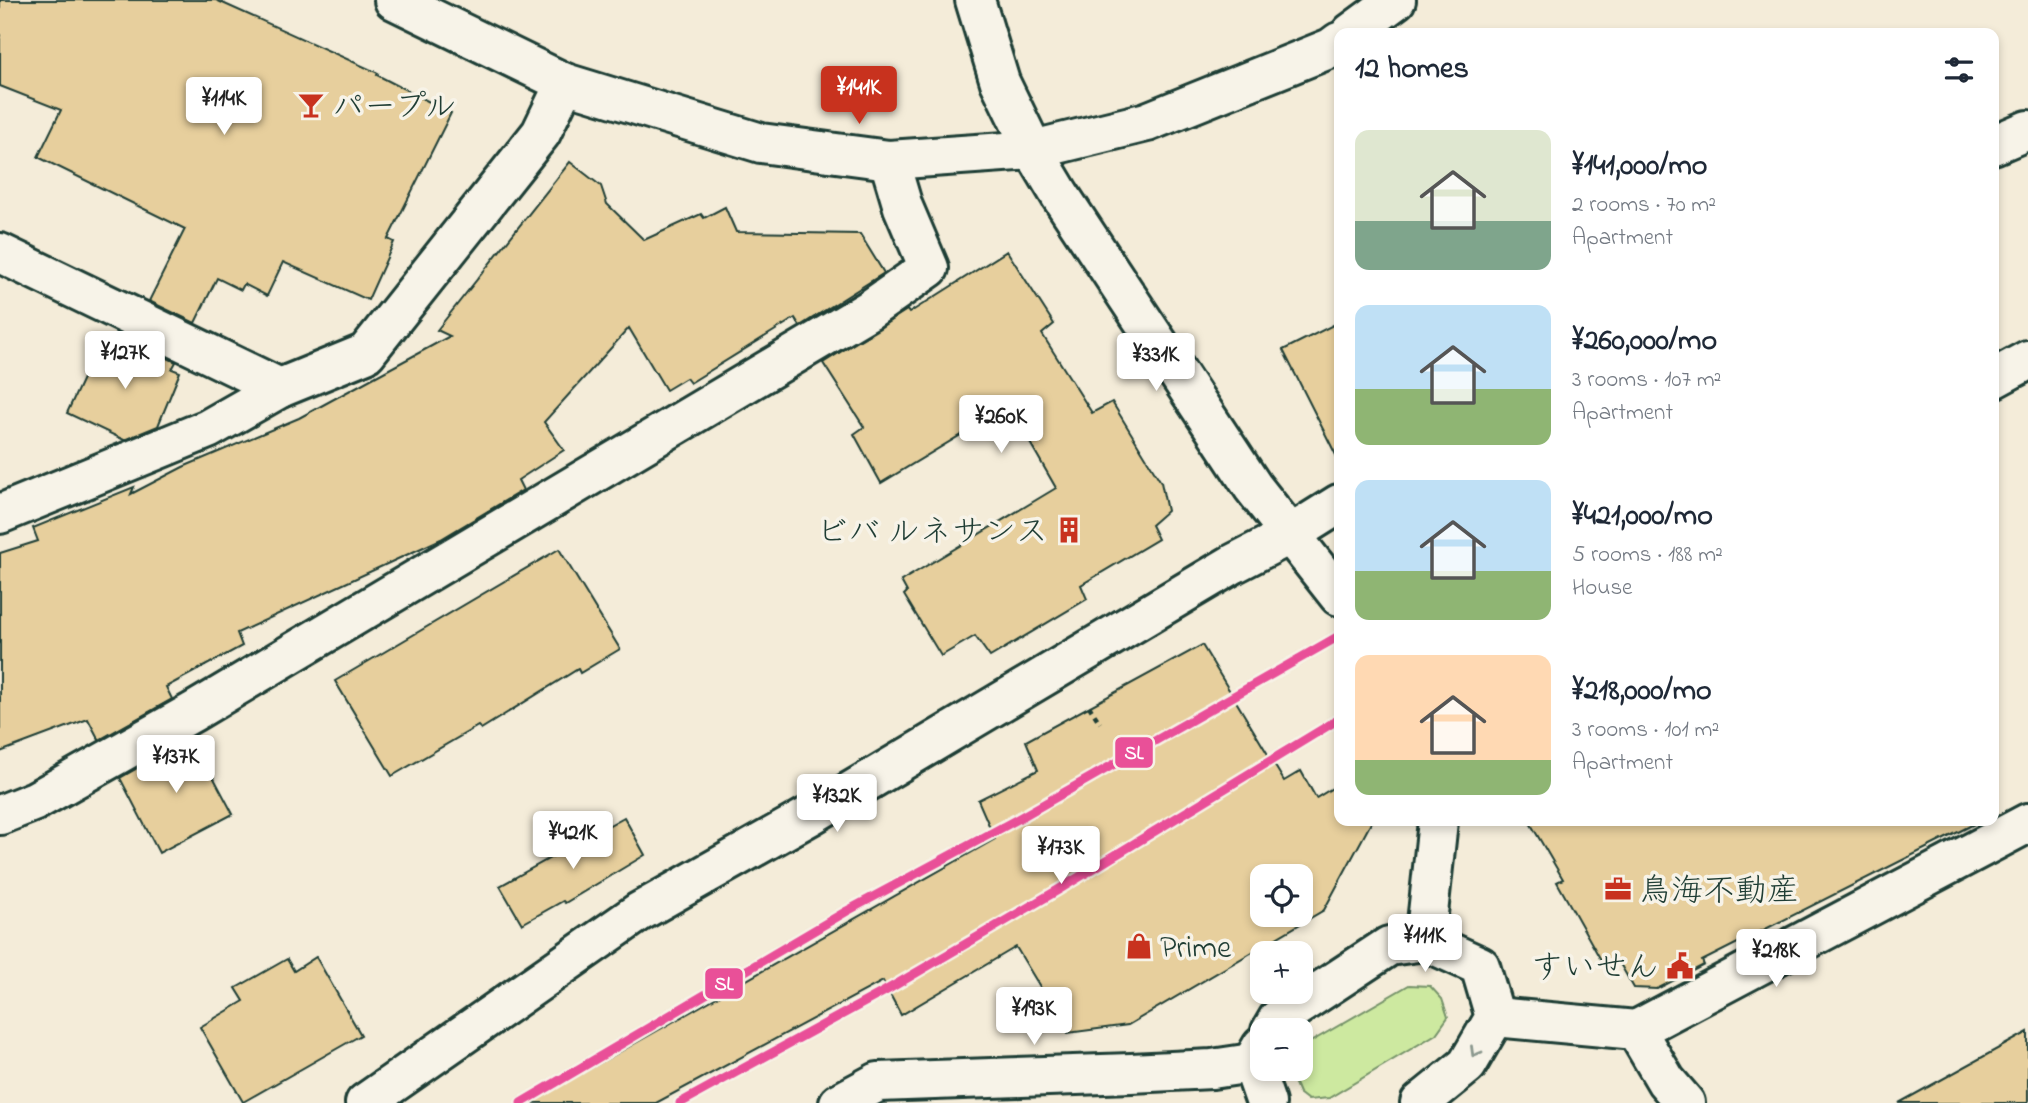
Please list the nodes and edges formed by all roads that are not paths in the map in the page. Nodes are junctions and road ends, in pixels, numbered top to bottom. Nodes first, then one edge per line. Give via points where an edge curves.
1 (394, 0) edge
2 (975, 0) edge
3 (1396, 0) edge
4 (1358, 28) edge
5 (1334, 46) edge
6 (565, 83) junction
7 (2028, 130) edge
8 (1999, 142) edge
9 (1033, 150) junction
10 (889, 160) junction
11 (0, 253) edge
12 (2028, 360) edge
13 (1999, 376) edge
14 (280, 388) junction
15 (1334, 507) edge
16 (0, 514) edge
17 (1291, 534) junction
18 (1334, 590) edge
19 (0, 815) edge
20 (2028, 822) edge
21 (1437, 826) edge
22 (1425, 941) junction
23 (1495, 1017) junction
24 (1280, 1018) edge
25 (1636, 1030) junction
26 (1250, 1057) edge
27 (1262, 1081) edge
28 (365, 1103) edge
29 (839, 1103) edge
30 (1266, 1103) edge
31 (1420, 1103) edge
32 (1685, 1103) edge

1 - 6 street
2 - 9 street via 1000,82
3 - 4 street
5 - 9 street via 1147,122
6 - 10 street via 761,143
6 - 14 street via 541,133 366,353
7 - 8 street
9 - 10 street
9 - 17 street via 1246,476
10 - 19 street via 929,268 857,317 192,712 35,802
11 - 14 street
12 - 13 street
14 - 16 street via 208,429
15 - 17 street
17 - 18 street
17 - 28 street via 639,912
20 - 25 street
21 - 22 street
22 - 23 street via 1480,966
22 - 24 street via 1389,946
23 - 25 street
23 -> 31 street via 1467,1065
25 - 32 street
26 - 29 street via 1212,1069 878,1082
27 - 30 street

